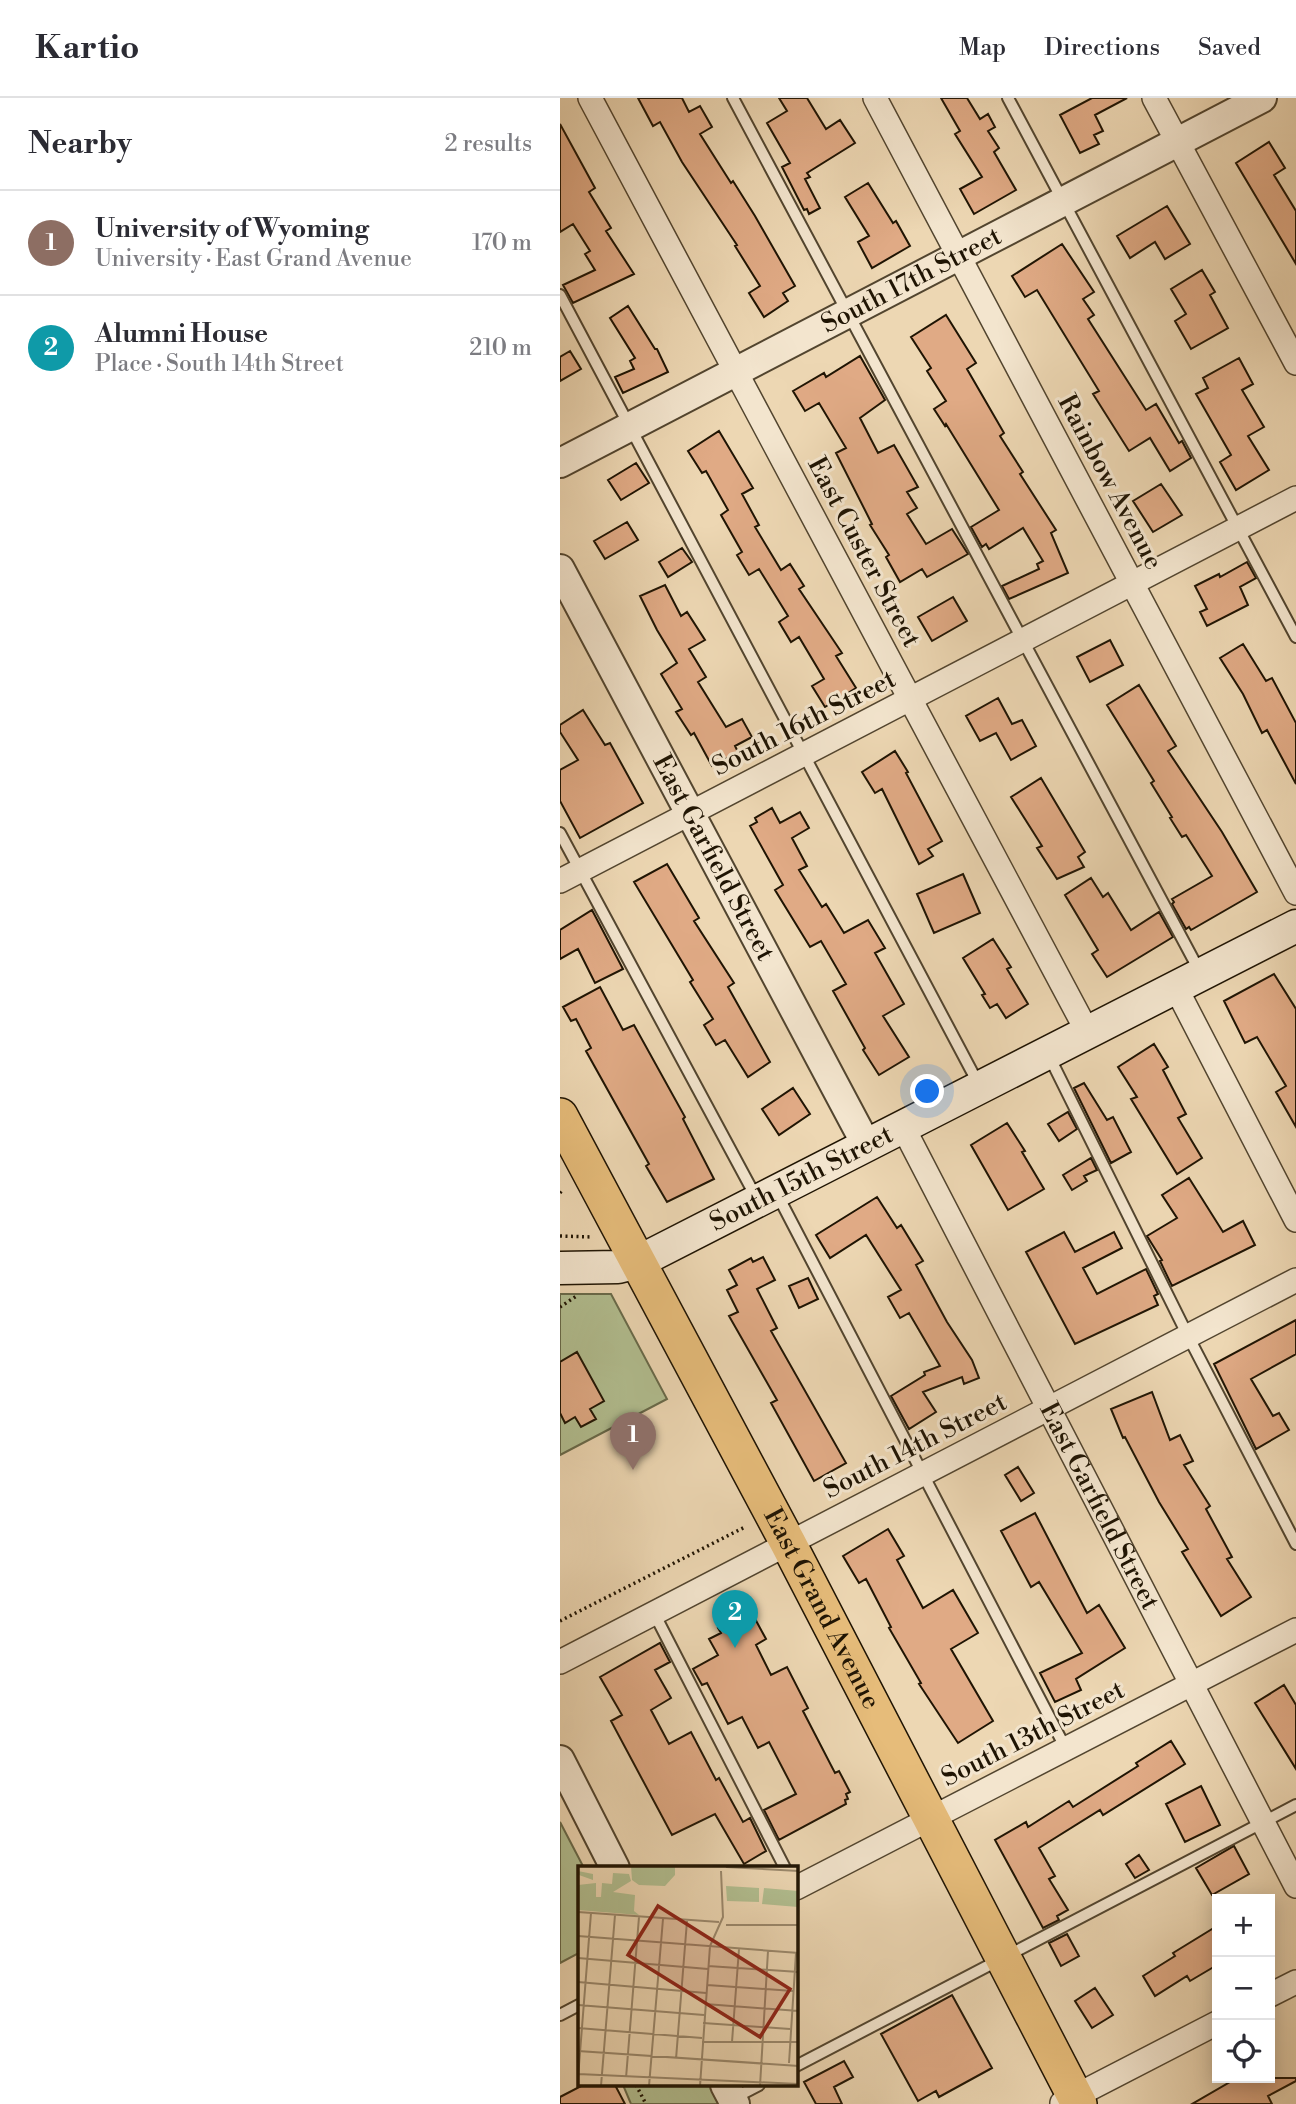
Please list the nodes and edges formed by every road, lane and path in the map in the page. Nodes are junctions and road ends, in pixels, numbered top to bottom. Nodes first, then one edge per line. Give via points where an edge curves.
1 (590, 98) edge
2 (733, 98) edge
3 (874, 98) edge
4 (1008, 98) edge
5 (1154, 98) edge
6 (1262, 98) edge
7 (1177, 141) junction
8 (1063, 202) junction
9 (958, 256) junction
10 (560, 295) edge
11 (847, 314) junction
12 (1296, 363) edge
13 (736, 371) junction
14 (629, 427) junction
15 (560, 463) edge
16 (1296, 498) edge
17 (1238, 528) junction
18 (560, 569) edge
19 (1132, 584) junction
20 (1296, 637) edge
21 (1023, 641) junction
22 (911, 699) junction
23 (804, 755) junction
24 (690, 814) junction
25 (560, 833) edge
26 (570, 876) edge
27 (1296, 893) edge
28 (1296, 926) edge
29 (1189, 981) junction
30 (1088, 1033) junction
31 (1048, 1053) junction
32 (981, 1088) junction
33 (560, 1116) edge
34 (903, 1127) junction
35 (867, 1146) junction
36 (767, 1197) junction
37 (1296, 1220) edge
38 (560, 1236) edge
39 (592, 1237) dead end
40 (638, 1262) junction
41 (560, 1268) edge
42 (1296, 1280) edge
43 (578, 1295) dead end
44 (560, 1307) edge
45 (1188, 1336) junction
46 (1049, 1409) junction
47 (922, 1474) junction
48 (745, 1527) dead end
49 (789, 1543) junction
50 (1296, 1544) edge
51 (654, 1613) junction
52 (560, 1621) edge
53 (1296, 1630) edge
54 (560, 1662) edge
55 (1191, 1684) junction
56 (1066, 1749) junction
57 (560, 1760) edge
58 (1296, 1805) edge
59 (931, 1819) junction
60 (1262, 1822) junction
61 (614, 1866) edge
62 (784, 1866) edge
63 (1296, 1886) edge
64 (798, 1887) edge
65 (1004, 1957) junction
66 (1296, 1982) edge
67 (1275, 1993) edge
68 (578, 2006) edge
69 (560, 2015) edge
70 (1212, 2026) edge
71 (798, 2065) edge
72 (636, 2086) edge
73 (756, 2086) edge
74 (641, 2095) junction
75 (731, 2096) edge
76 (1071, 2101) edge
77 (638, 2104) edge
78 (646, 2104) edge

1 - 13 street, East Custer Street
2 - 11 lane
3 - 9 street, Rainbow Avenue
4 - 8 lane
5 - 7 street
6 - 7 street, South 17th Street
7 - 8 street, South 17th Street
7 - 12 street
8 - 9 street, South 17th Street
8 - 17 lane
9 - 11 street, South 17th Street
9 - 19 street, Rainbow Avenue
10 - 14 lane
11 - 13 street, South 17th Street
11 - 21 lane
13 - 14 street, South 17th Street
13 - 22 street, East Custer Street
14 - 15 street, South 17th Street
14 - 23 lane
16 - 17 street, South 16th Street
17 - 19 street, South 16th Street
17 - 20 lane
18 - 24 street, East Garfield Street
19 - 21 street, South 16th Street
19 - 27 street, Rainbow Avenue
21 - 22 street, South 16th Street
21 - 29 lane
22 - 23 street, South 16th Street
22 - 30 street, East Custer Street
23 - 24 street, South 16th Street
23 - 32 lane
24 - 26 street, South 16th Street
24 - 35 street, East Garfield Street
25 - 26 lane
26 - 36 lane
28 - 29 main road, South 15th Street
29 - 30 main road, South 15th Street
29 - 37 street
30 - 31 main road, South 15th Street
31 - 32 main road, South 15th Street
31 - 45 lane
32 - 34 main road, South 15th Street
33 - 40 main road, East Grand Avenue
34 - 35 main road, South 15th Street
34 - 46 street, East Garfield Street
35 - 36 main road, South 15th Street
36 - 40 main road, South 15th Street
36 - 47 lane
38 - 39 path
40 - 41 main road, South 15th Street
40 - 49 main road, East Grand Avenue
42 - 45 street, South 14th Street
43 - 44 path
45 - 46 street, South 14th Street
45 - 50 lane
46 - 47 street, South 14th Street
46 - 55 street, East Garfield Street
47 - 49 street, South 14th Street
47 - 56 lane
48 - 52 path
49 - 51 street, South 14th Street
49 - 59 main road, East Grand Avenue
51 - 54 street, South 14th Street
51 - 62 lane
53 - 55 street, South 13th Street
55 - 56 street, South 13th Street
55 - 60 street, East Garfield Street
56 - 59 street, South 13th Street
57 - 61 street
58 - 60 lane
59 - 64 street, South 13th Street
59 - 65 main road, East Grand Avenue
60 - 63 street, East Garfield Street
60 - 65 lane
65 - 71 lane
65 - 76 main road, East Grand Avenue
66 - 67 street
68 - 69 lane
70 - 76 street
72 - 74 path
73 - 75 lane
74 - 77 path
74 - 78 path

